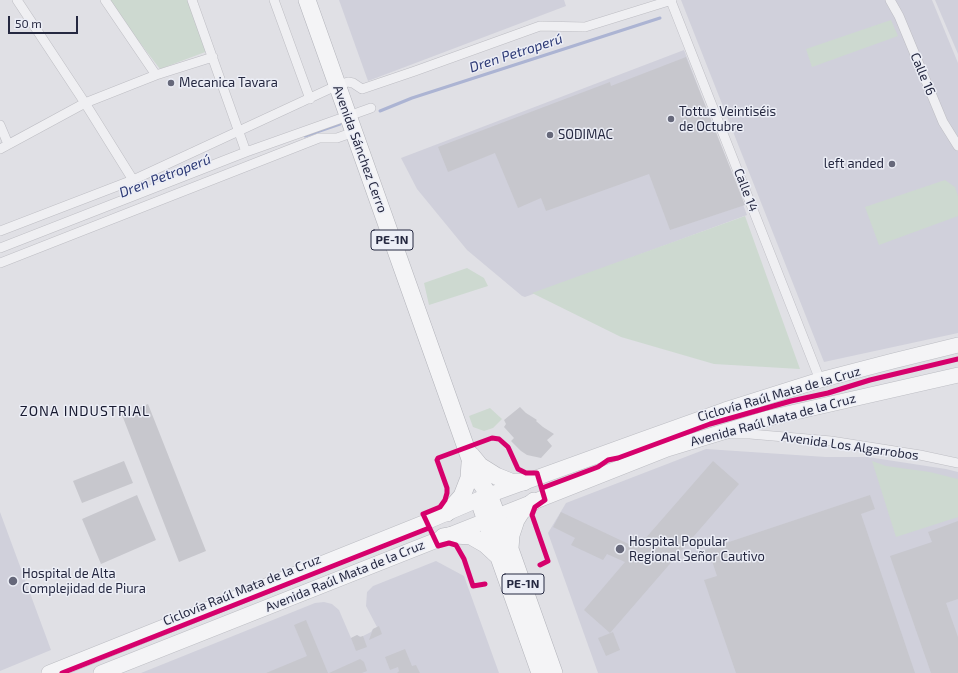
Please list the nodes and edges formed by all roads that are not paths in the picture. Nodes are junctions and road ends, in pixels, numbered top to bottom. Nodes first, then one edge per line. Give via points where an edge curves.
1 (17, 0) edge
2 (104, 0) edge
3 (192, 0) edge
4 (274, 0) edge
5 (308, 0) edge
6 (672, 0) edge
7 (890, 0) edge
8 (213, 57) junction
9 (156, 76) junction
10 (338, 85) junction
11 (310, 99) junction
12 (85, 103) junction
13 (370, 108) dead end
14 (357, 113) dead end
15 (339, 119) dead end
16 (0, 125) edge
17 (238, 130) junction
18 (354, 132) junction
19 (958, 146) edge
20 (4, 147) edge
21 (246, 152) junction
22 (133, 180) junction
23 (0, 231) edge
24 (0, 248) edge
25 (0, 262) edge
26 (958, 345) edge
27 (958, 375) edge
28 (820, 380) junction
29 (718, 434) junction
30 (614, 449) junction
31 (469, 455) junction
32 (958, 463) edge
33 (604, 474) junction
34 (524, 482) junction
35 (484, 498) junction
36 (534, 501) junction
37 (446, 513) junction
38 (491, 518) junction
39 (443, 537) junction
40 (504, 553) junction
41 (49, 673) edge
42 (101, 673) edge
43 (540, 673) edge
44 (554, 673) edge

1 - 12 street
2 - 9 street
3 - 8 street
4 - 11 street
5 - 10 highway, Avenida Sánchez Cerro / PE-1N
6 - 10 street via 585,28 540,26 362,89 348,82
6 - 28 street, Calle 14
7 - 19 street, Calle 16 via 943,122
8 - 9 street
8 - 17 street
9 - 12 street
10 - 11 street
10 - 18 highway, Avenida Sánchez Cerro / PE-1N
11 - 17 street
12 - 20 street
12 - 22 street
13 - 14 street
15 - 21 street
16 - 20 street
17 - 21 street
17 - 22 street
18 - 25 street via 337,138 319,138
18 - 31 highway, Avenida Sánchez Cerro / PE-1N
21 - 24 street
22 - 23 street
26 - 28 main road, Avenida Raúl Mata de la Cruz
27 - 29 main road, Avenida Raúl Mata de la Cruz via 769,418
28 - 30 main road, Avenida Raúl Mata de la Cruz
29 - 32 street, Avenida Los Algarrobos via 832,441
29 - 33 main road, Avenida Raúl Mata de la Cruz via 667,449
30 - 33 main road via 580,472 588,477
30 - 34 main road, Avenida Raúl Mata de la Cruz
31 - 34 highway via 496,476 511,482
31 - 35 highway, Avenida Sánchez Cerro / PE-1N
31 - 37 highway via 469,478 456,504
33 - 36 main road, Avenida Raúl Mata de la Cruz
34 - 35 main road, Avenida Raúl Mata de la Cruz
35 - 37 main road, Avenida Raúl Mata de la Cruz
35 - 38 highway, Avenida Sánchez Cerro / PE-1N
36 - 38 main road, Avenida Raúl Mata de la Cruz
36 - 40 highway via 516,520
37 - 41 main road, Avenida Raúl Mata de la Cruz
38 - 39 main road, Avenida Raúl Mata de la Cruz
38 - 40 highway, Avenida Sánchez Cerro / PE-1N
39 - 40 highway via 471,536
39 - 42 main road, Avenida Raúl Mata de la Cruz
40 - 43 highway, Avenida Sánchez Cerro / PE-1N
40 - 44 highway, Avenida Sánchez Cerro / PE-1N

